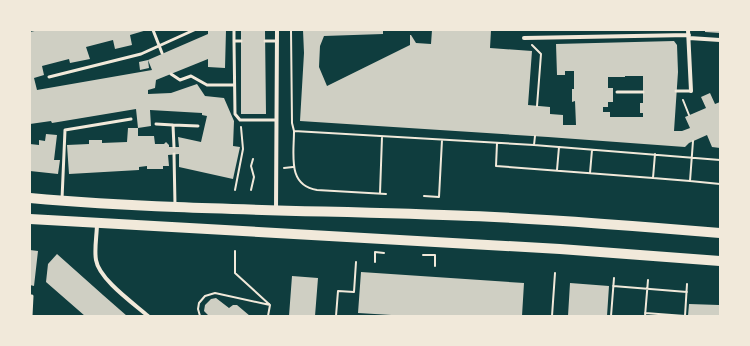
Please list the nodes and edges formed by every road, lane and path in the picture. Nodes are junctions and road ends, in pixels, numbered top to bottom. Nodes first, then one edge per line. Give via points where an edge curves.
1 (153, 30) edge
2 (194, 30) edge
3 (234, 30) edge
4 (277, 30) edge
5 (291, 30) edge
6 (689, 34) edge
7 (524, 38) joint
8 (720, 40) edge
9 (234, 41) junction
10 (241, 41) dead end
11 (265, 41) dead end
12 (277, 41) junction
13 (159, 46) junction
14 (162, 53) dead end
15 (171, 74) dead end
16 (49, 77) dead end
17 (234, 85) junction
18 (676, 91) dead end
19 (617, 92) dead end
20 (643, 92) dead end
21 (691, 92) joint
22 (683, 100) dead end
23 (537, 106) dead end
24 (689, 115) dead end
25 (131, 120) dead end
26 (240, 120) junction
27 (276, 120) junction
28 (156, 124) dead end
29 (173, 125) junction
30 (198, 126) dead end
31 (294, 131) junction
32 (535, 136) dead end
33 (382, 137) junction
34 (442, 140) junction
35 (693, 141) dead end
36 (497, 143) junction
37 (534, 146) junction
38 (174, 147) dead end
39 (559, 147) junction
40 (592, 150) junction
41 (174, 154) dead end
42 (655, 154) junction
43 (692, 157) junction
44 (253, 159) dead end
45 (720, 160) edge
46 (294, 167) junction
47 (281, 168) dead end
48 (558, 170) junction
49 (590, 173) junction
50 (653, 178) junction
51 (690, 181) junction
52 (720, 184) edge
53 (235, 190) dead end
54 (251, 190) dead end
55 (380, 194) junction
56 (386, 194) dead end
57 (424, 196) dead end
58 (30, 198) edge
59 (62, 201) junction
60 (175, 207) junction
61 (276, 210) junction
62 (30, 219) edge
63 (97, 223) junction
64 (720, 233) edge
65 (236, 251) dead end
66 (384, 253) dead end
67 (423, 255) dead end
68 (720, 261) edge
69 (356, 262) dead end
70 (375, 262) dead end
71 (435, 266) dead end
72 (555, 273) dead end
73 (614, 278) dead end
74 (648, 280) dead end
75 (687, 284) dead end
76 (613, 286) junction
77 (647, 288) junction
78 (687, 292) junction
79 (30, 296) edge
80 (270, 305) junction
81 (645, 314) edge
82 (31, 316) edge
83 (148, 316) edge
84 (200, 316) edge
85 (268, 316) edge
86 (336, 316) edge
87 (552, 316) edge
88 (611, 316) edge
89 (685, 316) edge

1 - 13 lane
2 - 13 lane
3 - 9 lane
4 - 12 street
5 - 31 path
6 - 7 street
6 - 8 street
6 - 21 street
7 - 23 path via 542,54
9 - 10 lane
9 - 17 lane
11 - 12 lane
12 - 27 street
13 - 14 lane
13 - 16 lane via 142,54
15 - 17 lane via 180,80 191,76 207,85
17 - 26 lane via 234,114
18 - 21 lane
19 - 20 lane
22 - 24 path
25 - 59 lane via 65,130
26 - 27 lane
26 - 53 path via 243,148
27 - 61 street
28 - 29 lane
29 - 30 lane
29 - 38 lane
31 - 33 path
31 - 46 path
32 - 37 path
33 - 34 path
33 - 55 path
34 - 36 path
34 - 57 path via 439,197
35 - 43 path
36 - 37 path
36 - 48 path via 496,166
37 - 39 path
39 - 40 path
39 - 48 path
40 - 42 path
40 - 49 path
41 - 60 lane
42 - 43 path
42 - 50 path
43 - 45 path
43 - 51 path
44 - 54 path via 251,166 254,177
46 - 47 path
46 - 55 path via 298,180 309,189
48 - 49 path
49 - 50 path
50 - 51 path
51 - 52 path
55 - 56 path
58 - 59 main road
59 - 60 main road
60 - 61 main road
61 - 64 main road via 472,216
62 - 63 main road
63 - 68 main road via 560,249
63 - 83 street via 97,267 110,283
65 - 80 path via 235,273
66 - 70 path via 375,252
67 - 71 path via 435,255
69 - 86 path via 354,292 338,291
72 - 87 path
73 - 76 path
74 - 77 path
75 - 78 path
76 - 77 path
76 - 88 path
77 - 78 path
77 - 81 path
78 - 89 path
79 - 82 lane
80 - 84 path via 214,293 205,296 199,303
80 - 85 path
81 - 89 path

